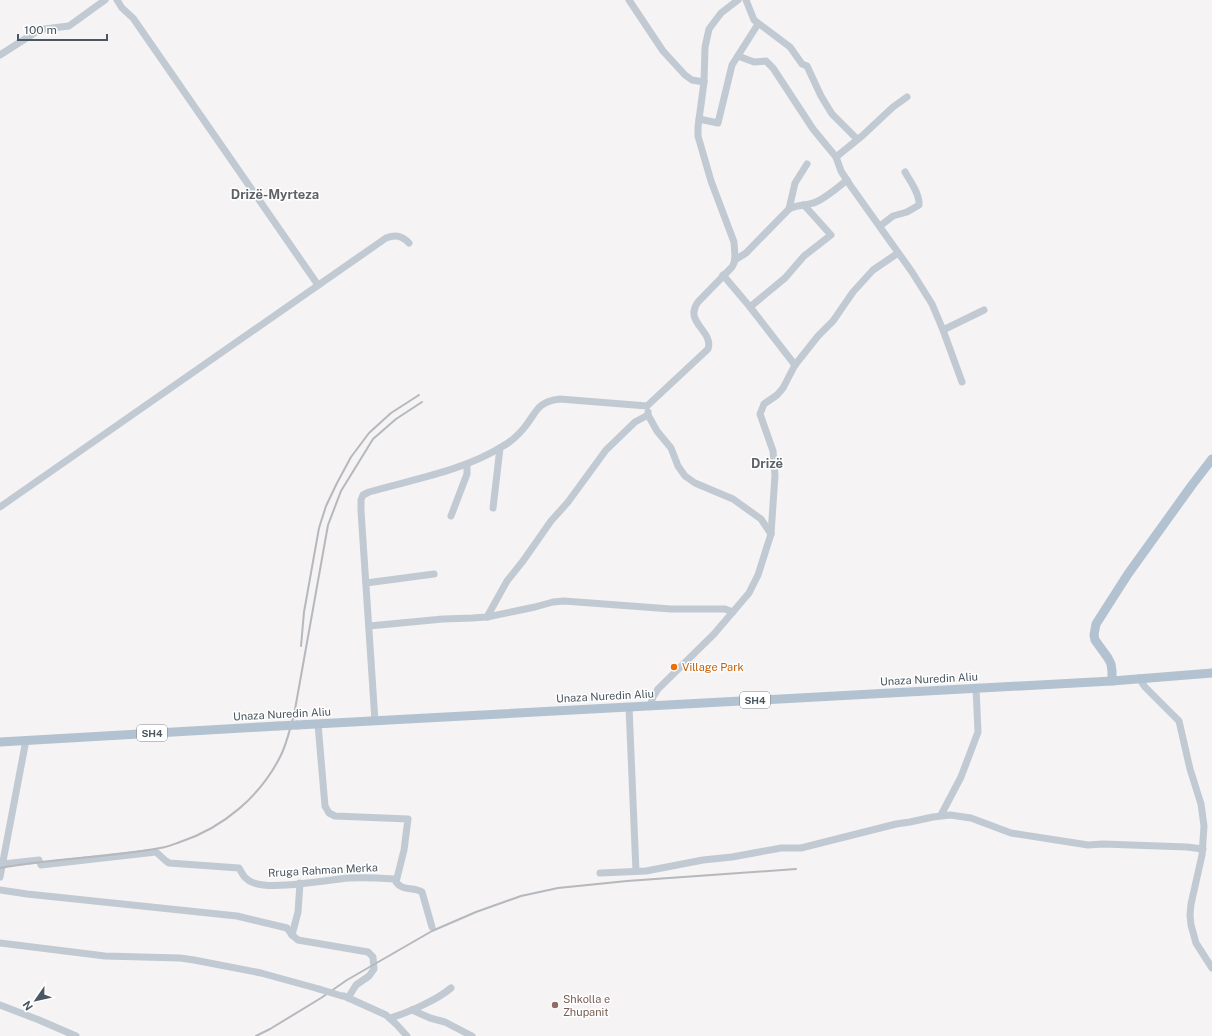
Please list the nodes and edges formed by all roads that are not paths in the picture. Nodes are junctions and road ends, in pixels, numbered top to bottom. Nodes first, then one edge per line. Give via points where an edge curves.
1 (105, 0) edge
2 (117, 0) edge
3 (628, 0) edge
4 (738, 0) edge
5 (746, 0) edge
6 (758, 24) junction
7 (0, 55) edge
8 (738, 56) junction
9 (704, 82) junction
10 (907, 97) dead end
11 (699, 119) junction
12 (858, 139) junction
13 (836, 157) junction
14 (807, 164) dead end
15 (905, 172) dead end
16 (847, 180) junction
17 (804, 205) junction
18 (789, 209) junction
19 (880, 226) junction
20 (409, 243) dead end
21 (898, 253) junction
22 (735, 260) junction
23 (723, 276) junction
24 (318, 285) junction
25 (750, 307) junction
26 (984, 310) dead end
27 (944, 330) junction
28 (795, 365) junction
29 (962, 382) dead end
30 (648, 406) junction
31 (648, 416) junction
32 (500, 448) junction
33 (1212, 459) edge
34 (467, 464) junction
35 (0, 507) edge
36 (493, 508) dead end
37 (451, 516) dead end
38 (771, 534) junction
39 (434, 574) dead end
40 (366, 583) junction
41 (733, 612) junction
42 (487, 617) junction
43 (368, 626) junction
44 (1212, 673) edge
45 (1139, 678) junction
46 (1112, 681) junction
47 (976, 688) junction
48 (650, 706) junction
49 (629, 707) junction
50 (375, 720) junction
51 (318, 724) junction
52 (26, 740) junction
53 (0, 742) edge
54 (941, 815) junction
55 (1203, 849) junction
56 (2, 860) edge
57 (636, 871) junction
58 (600, 873) dead end
59 (0, 877) edge
60 (396, 879) junction
61 (300, 883) junction
62 (0, 890) edge
63 (432, 927) dead end
64 (291, 931) junction
65 (0, 943) edge
66 (1212, 968) edge
67 (451, 988) dead end
68 (345, 997) junction
69 (0, 1005) edge
70 (412, 1010) junction
71 (390, 1018) junction
72 (76, 1036) edge
73 (407, 1036) edge
74 (472, 1036) edge

1 - 7 street via 69,26 36,32
2 - 24 street via 133,18
3 - 9 street via 678,67 690,79
4 - 9 street via 721,13 708,29
5 - 6 street
6 - 8 street
6 - 12 street via 790,47 802,64 807,66 832,114
8 - 11 street via 732,65 718,123
8 - 13 street via 749,61 769,63 813,129
9 - 11 street
10 - 12 street
11 - 22 street via 698,136 717,200 734,242
12 - 13 street
13 - 16 street
14 - 18 street via 795,183
15 - 19 street via 920,202 919,205 893,216
16 - 17 street via 818,201
16 - 19 street
17 - 18 street
17 - 25 street via 830,235
18 - 22 street via 746,254
19 - 21 street
20 - 24 street via 402,236 386,238
21 - 27 street via 932,304
21 - 28 street via 873,270
22 - 23 street
23 - 25 street
23 - 30 street via 694,308 696,321 708,339 708,350
24 - 35 street
25 - 28 street
26 - 27 street
27 - 29 street
28 - 38 street via 780,391 764,404 760,414 775,464
30 - 31 street
30 - 32 street via 560,399 549,401 541,405 518,435
31 - 38 street via 671,448 685,476 695,484 734,499 761,519
31 - 42 street via 635,422 606,450 507,581
32 - 34 street
32 - 36 street
33 - 46 main road via 1128,574 1096,624 1095,640 1111,664
34 - 37 street
34 - 40 street via 363,495 361,511
38 - 41 street via 754,585
39 - 40 street
40 - 43 street
41 - 42 street via 725,609 671,609 564,601
41 - 48 street via 698,651 658,689
42 - 43 street via 442,618
43 - 50 street
44 - 45 main road, Unaza Nuredin Aliu / SH4
45 - 46 main road, Unaza Nuredin Aliu / SH4
45 - 55 street via 1175,716 1181,727 1201,804 1204,826
46 - 47 main road, Unaza Nuredin Aliu / SH4
47 - 48 main road, Unaza Nuredin Aliu / SH4
47 - 54 street via 978,732 961,777
48 - 49 main road, Unaza Nuredin Aliu / SH4
49 - 50 main road, Unaza Nuredin Aliu / SH4
49 - 57 street
50 - 51 main road, Unaza Nuredin Aliu / SH4
51 - 52 main road, Unaza Nuredin Aliu / SH4, bridge
51 - 60 street via 324,800 329,813 335,816 408,819 401,865
52 - 53 main road, Unaza Nuredin Aliu / SH4
52 - 56 street
54 - 55 street via 972,818 1011,833 1088,845
54 - 57 street via 801,848 781,848 656,870
55 - 66 street via 1190,920 1196,943
56 - 59 street
56 - 61 street, Rruga Rahman Merka via 39,860 41,865 156,852 169,863 239,868 245,878 255,883
57 - 58 street
60 - 61 street, Rruga Rahman Merka via 352,878
60 - 63 street via 400,887 422,892
61 - 64 street via 298,912
62 - 64 street via 237,916
64 - 68 street via 298,940 363,951 371,955 374,961 372,973
65 - 68 street, bridge via 105,956 194,960 261,973
67 - 70 street via 440,997
68 - 71 street
69 - 72 street
70 - 71 street
70 - 74 street
71 - 73 street

